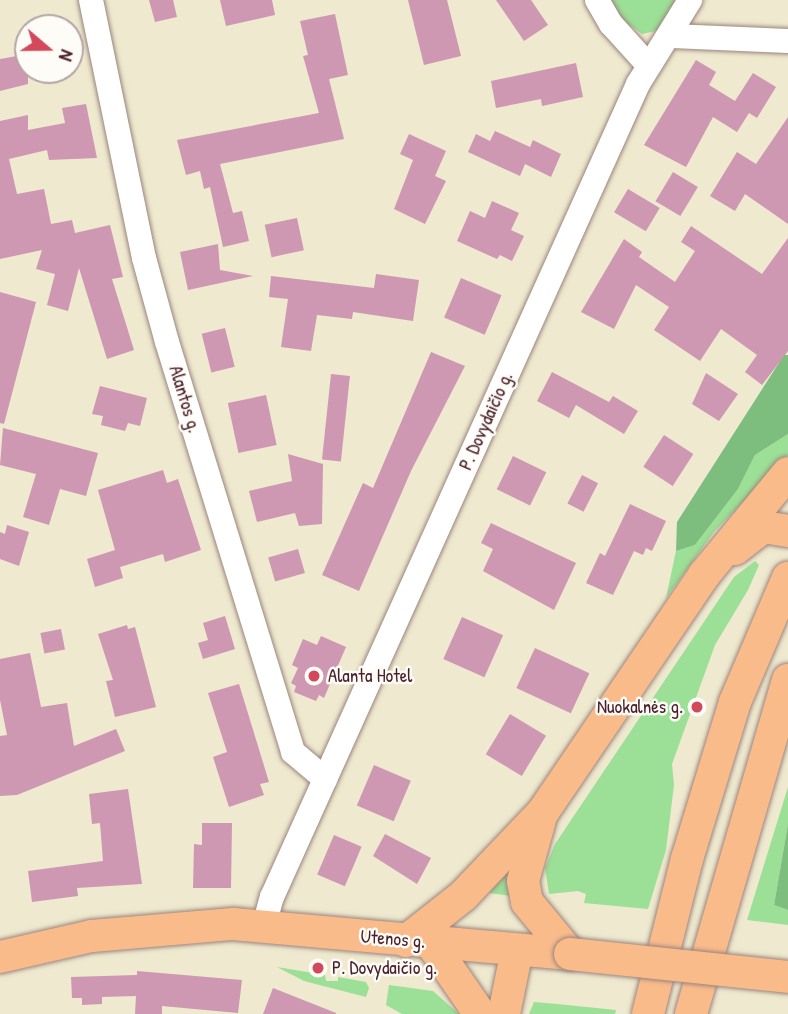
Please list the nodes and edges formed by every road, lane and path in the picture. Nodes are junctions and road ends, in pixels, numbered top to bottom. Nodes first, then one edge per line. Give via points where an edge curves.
1 (91, 0) edge
2 (597, 0) edge
3 (690, 0) edge
4 (672, 36) junction
5 (788, 41) edge
6 (648, 65) junction
7 (788, 473) edge
8 (788, 531) edge
9 (704, 575) junction
10 (788, 578) edge
11 (788, 680) edge
12 (325, 779) junction
13 (543, 812) junction
14 (264, 926) junction
15 (419, 942) junction
16 (517, 950) junction
17 (570, 954) junction
18 (0, 957) edge
19 (788, 977) edge
20 (480, 1014) edge
21 (505, 1014) edge
22 (648, 1014) edge
23 (691, 1014) edge

1 - 12 street, Alantos g. via 144,258 167,342 293,752
2 - 6 street via 611,24
3 - 4 street, P. Dovydaičio g.
4 - 5 street
4 - 6 street, P. Dovydaičio g.
6 - 12 street, P. Dovydaičio g.
7 - 9 main road
8 - 9 main road via 762,527
9 - 13 main road
10 - 22 main road via 735,702 687,859
11 - 23 main road
12 - 14 street, P. Dovydaičio g. via 272,897
13 - 15 main road
13 - 17 main road via 527,862 527,902
14 - 15 main road, Utenos g.
14 - 18 main road, Utenos g. via 143,929 60,941
15 - 16 main road, Utenos g.
15 - 20 main road
16 - 17 main road, Utenos g.
16 - 21 main road
17 - 19 main road, Utenos g., bridge

